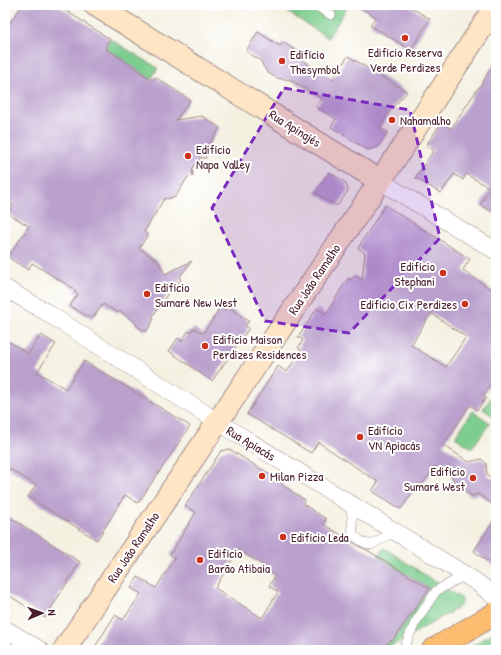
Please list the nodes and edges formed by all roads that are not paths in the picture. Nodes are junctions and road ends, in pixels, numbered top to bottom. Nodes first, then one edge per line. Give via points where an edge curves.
1 (94, 5) edge
2 (315, 5) edge
3 (496, 6) edge
4 (331, 15) dead end
5 (380, 181) junction
6 (496, 251) edge
7 (5, 288) edge
8 (218, 422) junction
9 (351, 504) junction
10 (394, 531) junction
11 (465, 575) junction
12 (496, 598) edge
13 (496, 613) edge
14 (5, 629) edge
15 (40, 650) edge
16 (64, 650) edge
17 (403, 650) edge
18 (433, 650) edge

1 - 5 street, Rua Apinajés
2 - 4 lane
3 - 5 street, Rua João Ramalho
5 - 6 street, Rua Apinajés
5 - 8 street, Rua João Ramalho
7 - 8 street, Rua Apiacás
8 - 9 street, Rua Apiacás
8 - 16 street, Rua João Ramalho
9 - 10 street, Rua Apiacás
9 - 10 lane via 353,534 368,545
10 - 11 street, Rua Apiacás
11 - 12 street, Rua Apiacás
11 - 17 lane via 436,591 415,623
13 - 18 main road
14 - 15 street

